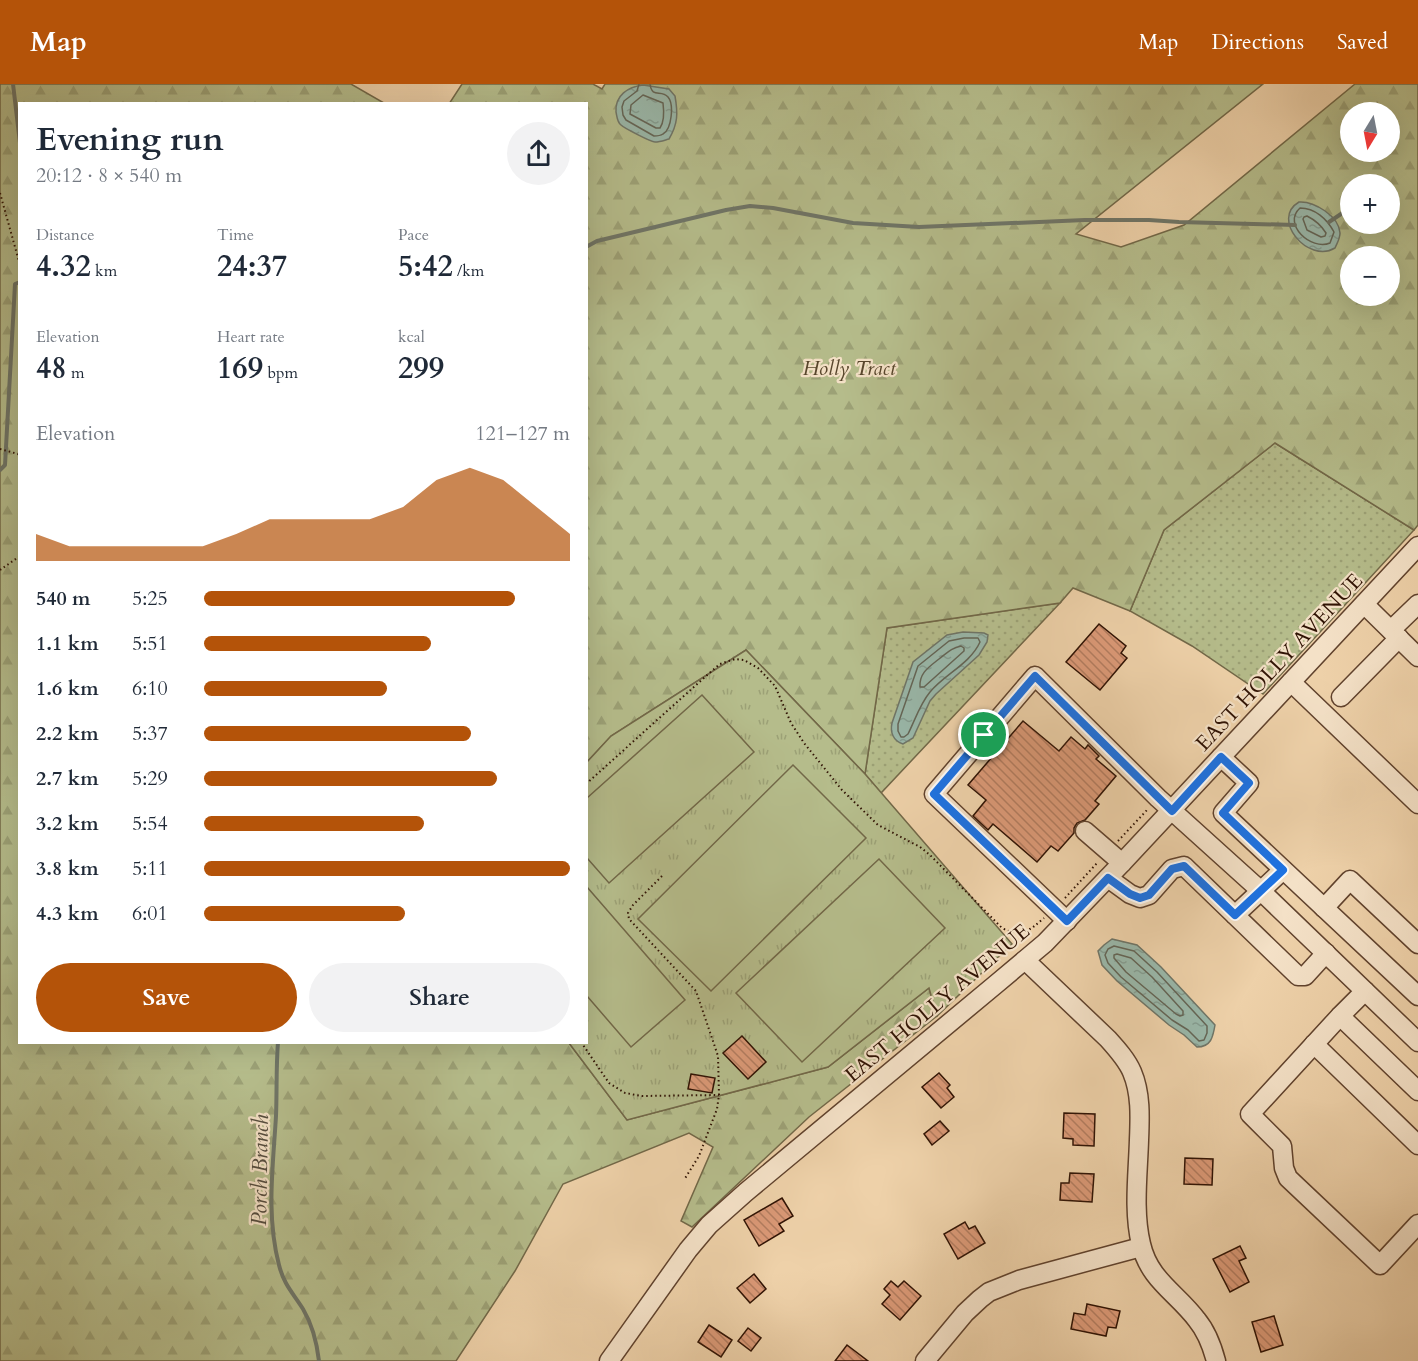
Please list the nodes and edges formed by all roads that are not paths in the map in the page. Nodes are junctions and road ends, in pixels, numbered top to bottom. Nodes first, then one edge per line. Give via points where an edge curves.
1 (1418, 546) edge
2 (1364, 604) junction
3 (1418, 604) edge
4 (1395, 634) junction
5 (1418, 657) edge
6 (1291, 682) junction
7 (1341, 697) dead end
8 (1221, 757) junction
9 (1418, 804) edge
10 (1172, 811) junction
11 (1085, 831) dead end
12 (1122, 863) junction
13 (1283, 870) junction
14 (1108, 878) junction
15 (1261, 891) junction
16 (1324, 908) junction
17 (1235, 915) junction
18 (1067, 921) junction
19 (1418, 944) edge
20 (1326, 953) junction
21 (1025, 960) junction
22 (1365, 991) junction
23 (1418, 996) edge
24 (1340, 1016) junction
25 (1418, 1042) edge
26 (1314, 1044) junction
27 (1418, 1091) edge
28 (1418, 1145) edge
29 (1418, 1224) edge
30 (1141, 1247) junction
31 (609, 1361) edge
32 (925, 1361) edge
33 (1216, 1361) edge

1 - 2 street, EAST HOLLY AVENUE
2 - 4 street
2 - 6 street, EAST HOLLY AVENUE
3 - 4 street
4 - 5 street
4 - 7 street
6 - 8 street, EAST HOLLY AVENUE
6 - 9 street
8 - 10 street, EAST HOLLY AVENUE
8 - 13 street via 1249,783 1223,813
10 - 12 street, EAST HOLLY AVENUE
10 - 15 street
10 - 18 street via 1035,676 934,794
11 - 12 street
12 - 14 street, EAST HOLLY AVENUE
13 - 15 street
13 - 16 street
14 - 17 street via 1140,898 1149,895 1172,869 1184,866
14 - 18 street, EAST HOLLY AVENUE
15 - 17 street
15 - 20 street
16 - 19 street via 1350,880
16 - 23 street
17 - 20 street via 1298,975 1305,975
18 - 21 street, EAST HOLLY AVENUE
20 - 22 street
21 - 30 street via 1108,1039 1135,1079 1140,1112 1137,1221
21 - 31 street, EAST HOLLY AVENUE via 709,1226
22 - 24 street
22 - 25 street
24 - 26 street
24 - 27 street
26 - 28 street
26 - 29 street via 1250,1114 1282,1146 1288,1178 1380,1265
30 - 32 street via 1019,1280 990,1293 965,1313
30 - 33 street via 1156,1277 1202,1327

